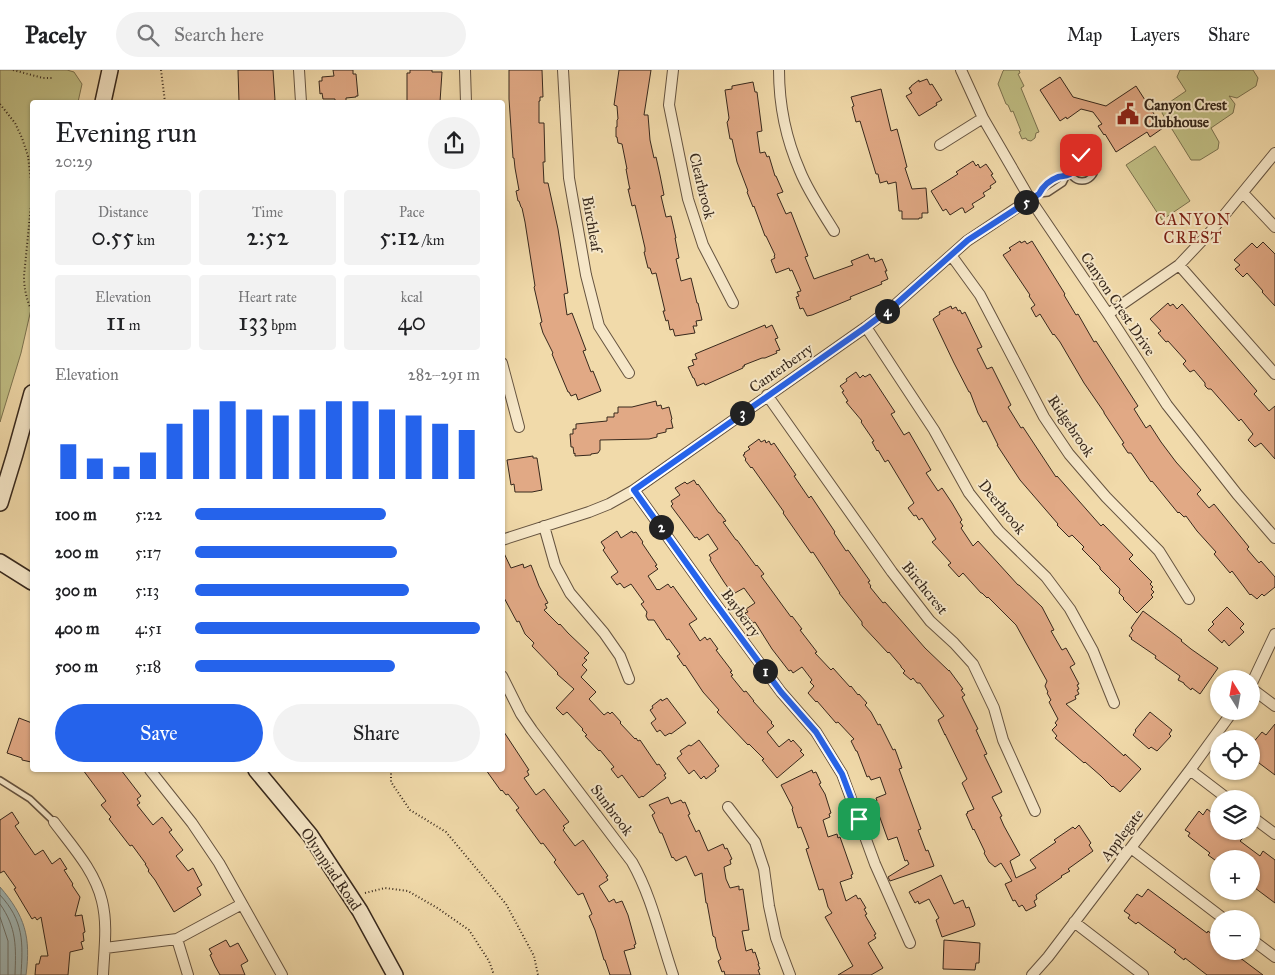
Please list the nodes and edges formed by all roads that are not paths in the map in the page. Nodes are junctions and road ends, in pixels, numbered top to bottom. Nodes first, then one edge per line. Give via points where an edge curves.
1 (110, 70) edge
2 (299, 70) edge
3 (465, 70) edge
4 (563, 70) edge
5 (674, 70) edge
6 (780, 70) edge
7 (962, 70) edge
8 (103, 100) edge
9 (301, 100) edge
10 (466, 100) edge
11 (983, 118) junction
12 (940, 145) dead end
13 (1275, 153) edge
14 (1068, 175) junction
15 (1243, 193) junction
16 (1035, 196) junction
17 (1275, 227) edge
18 (834, 232) dead end
19 (951, 255) junction
20 (1179, 265) junction
21 (733, 303) dead end
22 (1108, 314) junction
23 (866, 327) junction
24 (630, 373) dead end
25 (505, 374) edge
26 (1275, 374) edge
27 (768, 395) junction
28 (30, 401) edge
29 (519, 427) dead end
30 (634, 490) junction
31 (0, 503) edge
32 (544, 526) junction
33 (1275, 538) edge
34 (505, 539) edge
35 (0, 562) edge
36 (30, 581) edge
37 (1189, 599) dead end
38 (1275, 634) edge
39 (1258, 670) edge
40 (629, 678) dead end
41 (505, 682) edge
42 (1260, 694) edge
43 (1114, 703) dead end
44 (1275, 706) edge
45 (1226, 720) edge
46 (1190, 770) junction
47 (152, 772) edge
48 (258, 772) edge
49 (0, 780) edge
50 (1216, 790) edge
51 (728, 807) dead end
52 (1035, 811) dead end
53 (54, 822) joint
54 (1260, 823) edge
55 (1275, 834) edge
56 (1130, 848) junction
57 (242, 904) junction
58 (1212, 910) edge
59 (1074, 922) junction
60 (177, 939) junction
61 (910, 944) dead end
62 (1260, 946) edge
63 (105, 948) junction
64 (1275, 957) edge
65 (103, 975) edge
66 (188, 975) edge
67 (282, 975) edge
68 (395, 975) edge
69 (673, 975) edge
70 (790, 975) edge
71 (1032, 975) edge
72 (1143, 975) edge

1 - 8 main road
2 - 9 street
3 - 10 street
4 - 24 street, Birchleaf via 569,178 586,275 599,326
5 - 21 street, Clearbrook via 669,104 688,199 703,245
6 - 18 street via 781,106 789,142 800,173
7 - 11 street, Canyon Crest Drive
11 - 12 street
11 - 16 street, Canyon Crest Drive
13 - 15 street
14 - 14 lane via 1070,161 1077,156 1086,155 1092,160 1094,169 1088,179 1080,180
14 - 16 lane via 1064,183 1048,194
15 - 17 street
15 - 20 street
16 - 19 street, Canterberry via 968,240
16 - 22 street, Canyon Crest Drive
19 - 23 street, Canterberry
19 - 37 street, Ridgebrook via 980,294 1044,417 1064,446 1106,497 1159,551
20 - 22 street
20 - 26 street
22 - 33 street, Canyon Crest Drive via 1167,405
23 - 27 street, Canterberry
23 - 43 street, Deerbrook via 934,430 969,493 999,531 1046,577 1070,609 1093,651
25 - 29 street
27 - 30 street, Canterberry
27 - 52 street, Birchcrest via 892,572 930,621 973,664
28 - 31 main road
30 - 32 street, Canterberry via 609,504
30 - 61 street, Bayberry via 781,692 816,732 842,774 875,864
32 - 34 street, Canterberry
32 - 40 street via 555,565 570,593 620,656
35 - 36 main road
38 - 39 street
41 - 69 street, Sunbrook via 532,730 632,862 647,893
42 - 44 street
45 - 46 street, Applegate
46 - 50 street
46 - 56 street, Applegate
47 - 57 street via 197,831
48 - 68 main road, Olympiad Road via 310,835 360,911
49 - 53 lane via 30,799
51 - 70 street via 755,842 764,869 776,938
53 - 63 street via 79,854 97,887 105,918
54 - 55 street
56 - 58 street
56 - 59 street, Applegate
57 - 60 street
57 - 67 street
59 - 71 street, Applegate
59 - 72 street
60 - 63 street
60 - 66 street
62 - 64 street
63 - 65 street

